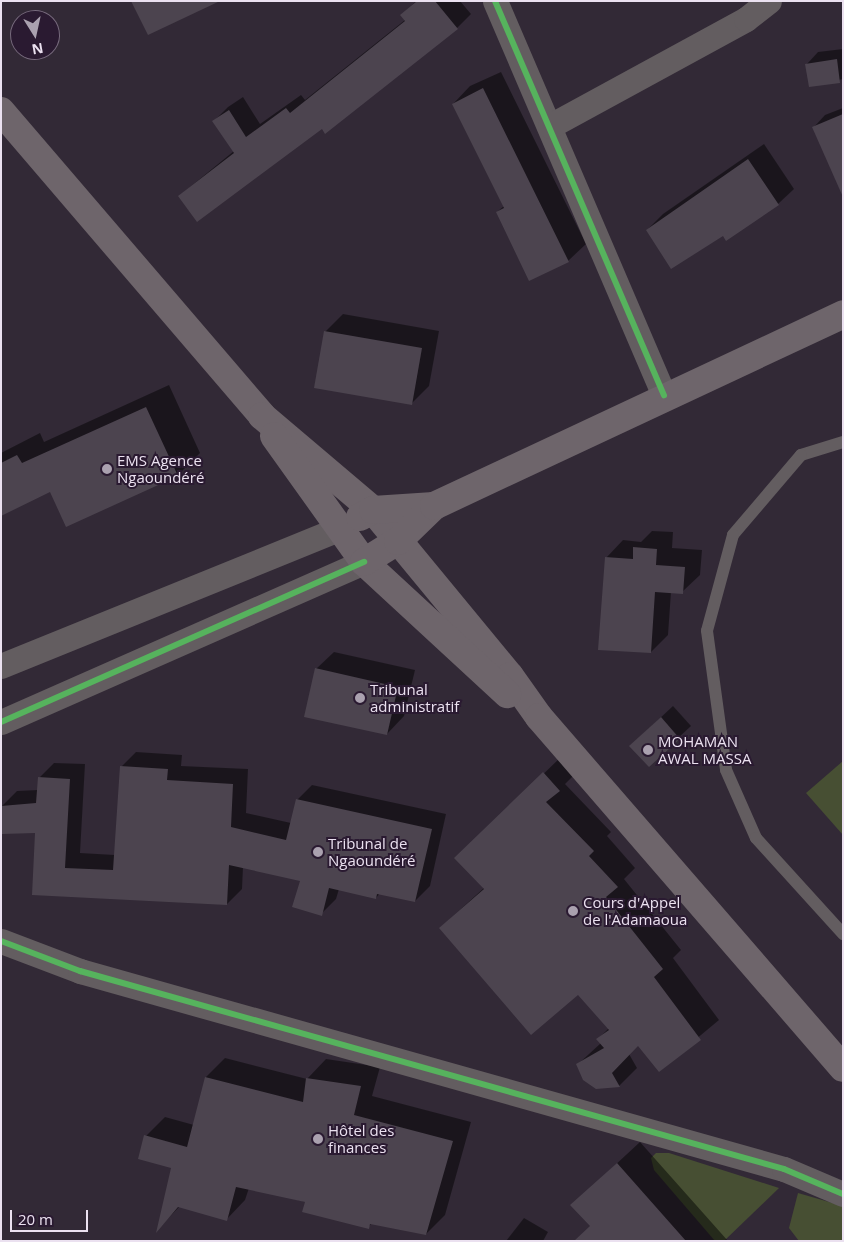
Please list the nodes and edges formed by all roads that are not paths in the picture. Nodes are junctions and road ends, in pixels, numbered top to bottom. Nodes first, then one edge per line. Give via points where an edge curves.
1 (495, 1) edge
2 (769, 1) edge
3 (1, 111) edge
4 (550, 126) junction
5 (843, 314) edge
6 (664, 396) junction
7 (262, 416) junction
8 (843, 442) edge
9 (434, 506) junction
10 (373, 510) junction
11 (339, 529) junction
12 (398, 541) junction
13 (364, 562) junction
14 (1, 666) edge
15 (539, 717) junction
16 (1, 722) edge
17 (843, 934) edge
18 (1, 941) edge
19 (843, 1068) edge
20 (843, 1194) edge

1 - 4 street
2 - 4 street via 746,19
3 - 7 main road
4 - 6 street
5 - 6 main road
6 - 9 main road
7 - 10 main road
7 - 11 main road via 288,460
8 - 17 lane via 801,455 733,535 707,631 726,770 756,838
9 - 10 main road
9 - 12 main road
10 - 11 main road
10 - 12 main road
11 - 13 main road
11 - 14 street
12 - 13 main road
12 - 15 main road via 510,676
13 - 15 main road via 500,689
13 - 16 street
15 - 19 main road
18 - 20 street via 80,971 784,1169

